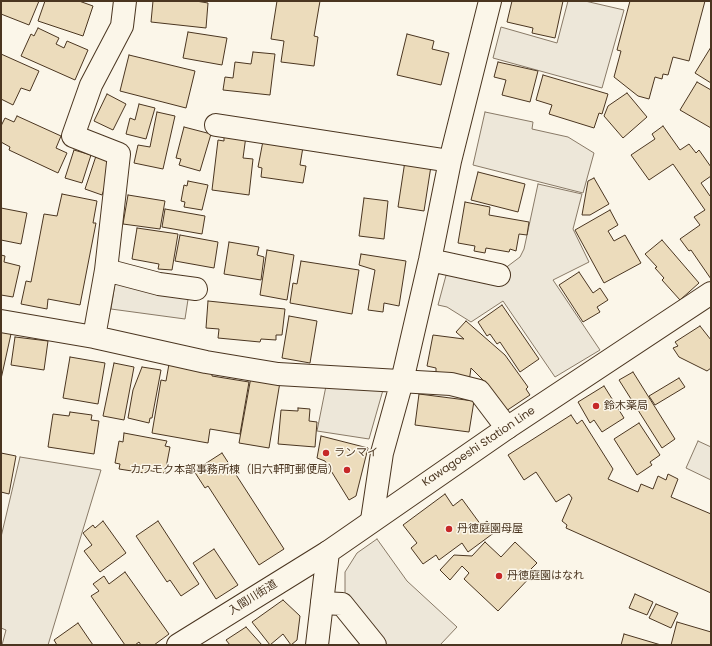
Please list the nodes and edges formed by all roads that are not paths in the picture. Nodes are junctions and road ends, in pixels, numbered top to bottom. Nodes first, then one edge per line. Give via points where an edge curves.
1 (125, 1) edge
2 (490, 1) edge
3 (216, 125) dead end
4 (450, 161) junction
5 (430, 260) junction
6 (106, 270) junction
7 (499, 275) dead end
8 (196, 289) dead end
9 (711, 293) edge
10 (1, 321) edge
11 (94, 337) junction
12 (402, 381) junction
13 (507, 428) junction
14 (372, 520) junction
15 (328, 552) junction
16 (322, 603) junction
17 (178, 645) edge
18 (317, 645) edge
19 (375, 645) edge

1 - 6 street via 122,26 91,85 73,136 118,154
2 - 4 street
3 - 4 street
4 - 5 street
5 - 7 street
5 - 12 street
6 - 8 street via 159,284
6 - 11 street
9 - 13 street, Kawagoeshi Station Line
10 - 11 street
11 - 12 street via 206,362 278,374
12 - 13 street via 451,384 479,391
12 - 14 street via 382,453
13 - 14 street, Kawagoeshi Station Line
14 - 15 street, Kawagoeshi Station Line
15 - 16 street
15 - 17 street, 入間川街道
16 - 18 street
16 - 19 street via 342,604

